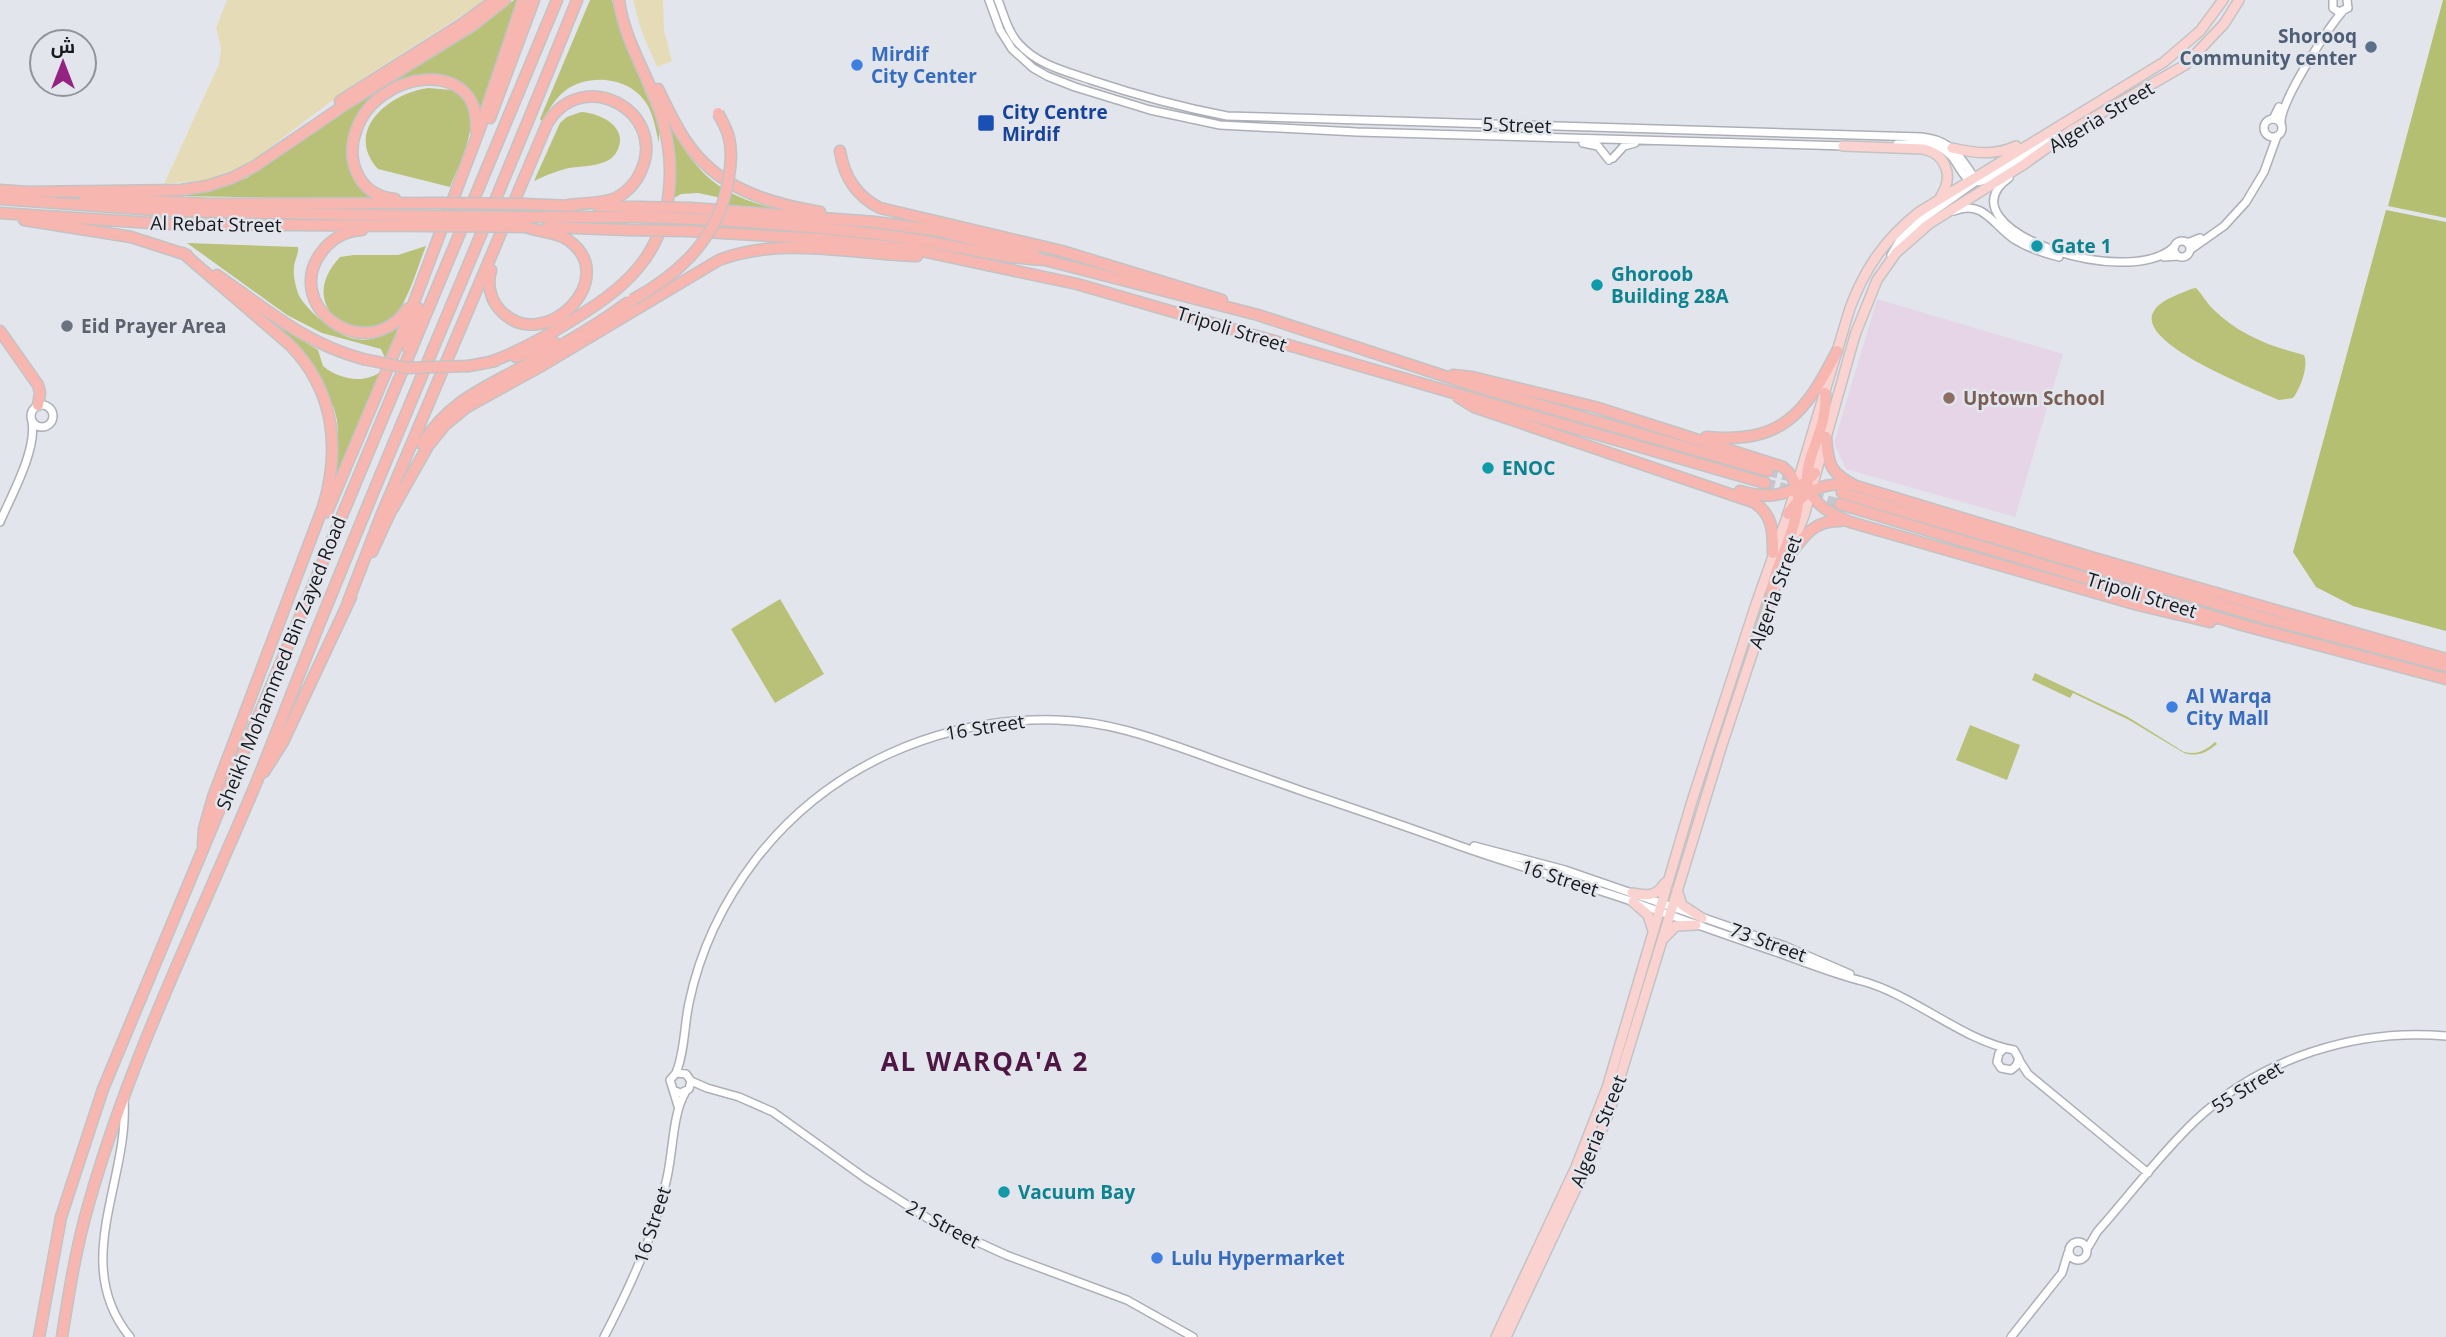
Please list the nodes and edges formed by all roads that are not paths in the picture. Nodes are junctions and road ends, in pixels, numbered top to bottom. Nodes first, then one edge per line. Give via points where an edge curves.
1 (495, 0) edge
2 (505, 0) edge
3 (523, 0) edge
4 (534, 0) edge
5 (557, 0) edge
6 (577, 0) edge
7 (619, 0) edge
8 (989, 0) edge
9 (998, 0) edge
10 (2223, 0) edge
11 (2239, 0) edge
12 (2333, 0) edge
13 (2347, 0) edge
14 (2338, 11) junction
15 (635, 51) junction
16 (1173, 106) junction
17 (1144, 108) junction
18 (718, 113) dead end
19 (2277, 122) junction
20 (2046, 132) junction
21 (2267, 134) junction
22 (2066, 135) junction
23 (2277, 136) junction
24 (1573, 138) junction
25 (1654, 141) junction
26 (286, 146) junction
27 (1843, 146) junction
28 (1952, 148) junction
29 (472, 149) junction
30 (840, 151) dead end
31 (2023, 165) junction
32 (1972, 180) junction
33 (0, 190) edge
34 (24, 191) junction
35 (1939, 197) junction
36 (0, 199) edge
37 (441, 203) junction
38 (568, 205) junction
39 (639, 212) junction
40 (693, 213) junction
41 (0, 214) edge
42 (1944, 215) junction
43 (431, 221) junction
44 (527, 222) junction
45 (875, 222) junction
46 (391, 225) junction
47 (2175, 246) junction
48 (2189, 246) junction
49 (2044, 249) junction
50 (494, 250) junction
51 (183, 253) junction
52 (935, 255) junction
53 (2178, 256) junction
54 (1045, 260) junction
55 (1888, 262) junction
56 (427, 264) junction
57 (629, 302) junction
58 (1258, 315) junction
59 (0, 331) edge
60 (1837, 351) junction
61 (409, 356) junction
62 (490, 362) junction
63 (1442, 374) junction
64 (1452, 393) junction
65 (1825, 393) joint
66 (38, 405) junction
67 (32, 422) junction
68 (44, 427) junction
69 (1684, 435) junction
70 (1826, 437) junction
71 (29, 450) junction
72 (1768, 471) tunnel mouth
73 (1815, 473) joint
74 (1679, 475) junction
75 (1765, 483) tunnel mouth
76 (1856, 486) junction
77 (1801, 489) junction
78 (1842, 493) tunnel mouth
79 (1840, 504) tunnel mouth
80 (393, 508) junction
81 (1788, 514) joint
82 (0, 522) edge
83 (1850, 522) junction
84 (1773, 553) junction
85 (1789, 555) junction
86 (292, 589) junction
87 (1771, 597) junction
88 (348, 602) junction
89 (2242, 625) junction
90 (2446, 659) edge
91 (2446, 666) edge
92 (2446, 679) edge
93 (257, 781) junction
94 (203, 853) junction
95 (1670, 876) junction
96 (1677, 888) junction
97 (1633, 898) junction
98 (1660, 908) junction
99 (1670, 912) junction
100 (1699, 922) junction
101 (1653, 932) junction
102 (1661, 942) junction
103 (2446, 1035) edge
104 (1986, 1044) junction
105 (2004, 1049) junction
106 (682, 1056) junction
107 (2019, 1059) junction
108 (1997, 1060) junction
109 (2013, 1068) junction
110 (676, 1073) junction
111 (2028, 1073) junction
112 (686, 1074) junction
113 (688, 1088) junction
114 (674, 1091) junction
115 (124, 1097) junction
116 (678, 1107) junction
117 (2149, 1171) junction
118 (2096, 1232) junction
119 (2078, 1241) junction
120 (2087, 1249) junction
121 (2068, 1253) junction
122 (2080, 1260) junction
123 (2062, 1273) junction
124 (39, 1337) edge
125 (62, 1337) edge
126 (130, 1337) edge
127 (604, 1337) edge
128 (1192, 1337) edge
129 (1496, 1337) edge
130 (1506, 1337) edge
131 (2011, 1337) edge

1 - 26 highway via 344,98
2 - 26 highway
3 - 29 highway
4 - 61 highway via 437,254 411,331
5 - 61 highway, Sheikh Mohammed Bin Zayed Road
6 - 93 highway, Sheikh Mohammed Bin Zayed Road
7 - 15 highway
8 - 17 street, 5 Street via 1012,49 1033,68 1075,87
9 - 16 street, 5 Street via 1011,33 1039,61
10 - 20 main road, Algeria Street via 2200,31 2172,57
11 - 22 main road, Algeria Street via 2224,24 2185,65
12 - 14 street
13 - 14 street via 2347,8
14 - 19 street
15 - 45 highway via 686,142 719,176 766,201
15 - 62 highway via 661,115 669,156 668,200 654,243 638,269 613,292 552,332
16 - 17 street via 1149,102
16 - 28 street, 5 Street via 1248,118 1921,137
17 - 24 street, 5 Street via 1234,127
18 - 57 highway, bridge via 728,133 730,171 714,225 680,269
19 - 21 street via 2265,124
19 - 23 street via 2281,130
20 - 28 main road via 2000,152
20 - 32 main road, Algeria Street
21 - 23 street
21 - 48 street via 2263,164 2243,201
22 - 31 main road, Algeria Street
22 - 32 street via 2051,139 1985,180
23 - 48 street via 2264,172 2246,202 2224,226
24 - 25 street, 5 Street
24 - 25 street via 1598,146 1611,159 1625,146
25 - 27 street, 5 Street
26 - 34 highway via 232,178 194,189
27 - 32 street, 5 Street via 1934,145
27 - 35 main road via 1935,153 1948,174
28 - 32 street
29 - 37 highway via 475,107 466,93 447,82 425,79 401,84 380,96 364,114 354,136 352,156 358,177 386,197
29 - 56 highway
30 - 58 highway via 844,171 855,189 880,208 1110,264
31 - 42 main road, Algeria Street
31 - 49 street via 1997,188 1994,205 2000,217
32 - 35 main road, Algeria Street
32 - 55 street via 1904,236
33 - 34 highway
34 - 37 highway via 173,203
35 - 60 main road, Algeria Street via 1905,222 1876,255 1855,293
36 - 43 highway, Al Rebat Street
37 - 38 highway, bridge
38 - 39 highway
38 - 50 highway via 618,196 636,181 643,167 646,147 641,127 628,110 610,99 582,97 554,114
39 - 40 highway, bridge
39 - 44 highway
40 - 45 highway
40 - 54 highway, Tripoli Street
41 - 46 highway, Al Rebat Street via 166,224
41 - 51 highway via 131,237
42 - 49 street via 1978,208 2014,239
42 - 55 main road, Algeria Street
43 - 44 highway, bridge
43 - 46 highway, Al Rebat Street
44 - 50 highway via 563,237 583,257 585,285 563,315 530,324 504,314 489,289
44 - 52 highway, Tripoli Street, bridge via 867,243
45 - 54 highway via 971,238
46 - 56 highway via 344,234 321,253 313,269 312,286 324,315 339,327 358,333 389,327 407,309
47 - 48 street via 2181,241
47 - 49 street via 2145,259 2108,261
47 - 53 street
48 - 53 street via 2186,256
49 - 53 street via 2078,262 2109,265
50 - 88 highway
51 - 62 highway, bridge via 305,337 333,350 414,368
51 - 86 highway via 297,352 326,402 332,430 331,474
52 - 64 highway, Tripoli Street via 1139,300
52 - 80 highway via 772,248 719,260 467,407 428,446
54 - 58 highway, Tripoli Street
55 - 70 main road, Algeria Street via 1858,323
56 - 86 highway
57 - 62 highway via 540,349
57 - 80 highway via 450,409 422,443
58 - 63 highway, Tripoli Street
59 - 66 highway via 38,385
60 - 65 main road, Algeria Street
60 - 69 highway via 1809,400 1777,428 1734,439
61 - 94 highway, Sheikh Mohammed Bin Zayed Road
63 - 69 highway via 1548,395
63 - 72 highway, Tripoli Street
64 - 74 highway via 1474,407
64 - 75 highway, Tripoli Street
65 - 77 highway
66 - 67 street via 32,410
66 - 68 street via 53,412 51,423
67 - 68 street
67 - 71 street
68 - 71 street
69 - 77 highway via 1779,464
70 - 73 main road, Algeria Street
70 - 76 highway via 1832,469
71 - 82 street
73 - 77 highway
74 - 77 highway via 1760,496
74 - 84 highway via 1762,509 1773,528
76 - 77 highway
76 - 90 highway
77 - 81 highway
77 - 83 highway
77 - 85 main road, Algeria Street
77 - 87 highway
78 - 91 highway, Tripoli Street via 2246,613
79 - 89 highway, Tripoli Street
80 - 88 highway
81 - 84 main road, Algeria Street
83 - 85 highway via 1818,524
83 - 89 highway via 2138,605
84 - 95 main road, Algeria Street
85 - 87 main road, Algeria Street
86 - 94 highway via 209,807
87 - 96 main road, Algeria Street
88 - 93 highway via 283,742
89 - 92 highway, Tripoli Street
93 - 115 highway, Sheikh Mohammed Bin Zayed Road
94 - 124 highway, Sheikh Mohammed Bin Zayed Road via 88,1131 61,1217
95 - 97 main road via 1654,894
95 - 98 main road, Algeria Street
96 - 99 main road, Algeria Street
96 - 100 main road via 1682,905
97 - 98 street, 16 Street
97 - 101 main road via 1648,915
97 - 106 street, 16 Street via 1450,841 1154,738 1072,721 1012,720 937,734 894,751 845,778 806,807 759,855 724,908 690,1000
98 - 99 street, 16 Street
98 - 101 main road, Algeria Street
99 - 100 street, 73 Street
99 - 102 main road, Algeria Street
100 - 102 main road via 1676,926
100 - 104 street, 73 Street via 1785,946 1938,1016
101 - 129 main road, Algeria Street via 1594,1124
102 - 130 main road, Algeria Street via 1602,1129
103 - 117 street, 55 Street via 2375,1037 2286,1062 2213,1105
104 - 105 street, 73 Street
104 - 108 street, 73 Street
105 - 107 street via 2014,1050
105 - 108 street
106 - 110 street, 16 Street
106 - 112 street, 16 Street
107 - 109 street
107 - 111 street
108 - 109 street via 2001,1068
109 - 111 street
110 - 112 street
110 - 114 street via 670,1083
111 - 117 street
112 - 113 street
113 - 114 street
113 - 116 street, 16 Street
113 - 128 street, 21 Street via 739,1097 773,1112 931,1220 1006,1255 1127,1300
114 - 116 street, 16 Street
115 - 125 highway, Sheikh Mohammed Bin Zayed Road via 80,1236
115 - 126 street via 103,1260 110,1305
116 - 127 street, 16 Street via 667,1180 652,1230 634,1279
117 - 118 street, 55 Street
118 - 119 street, 55 Street
118 - 120 street, 55 Street
119 - 120 street
119 - 121 street
120 - 122 street
121 - 122 street
121 - 123 street
122 - 123 street
123 - 131 street

